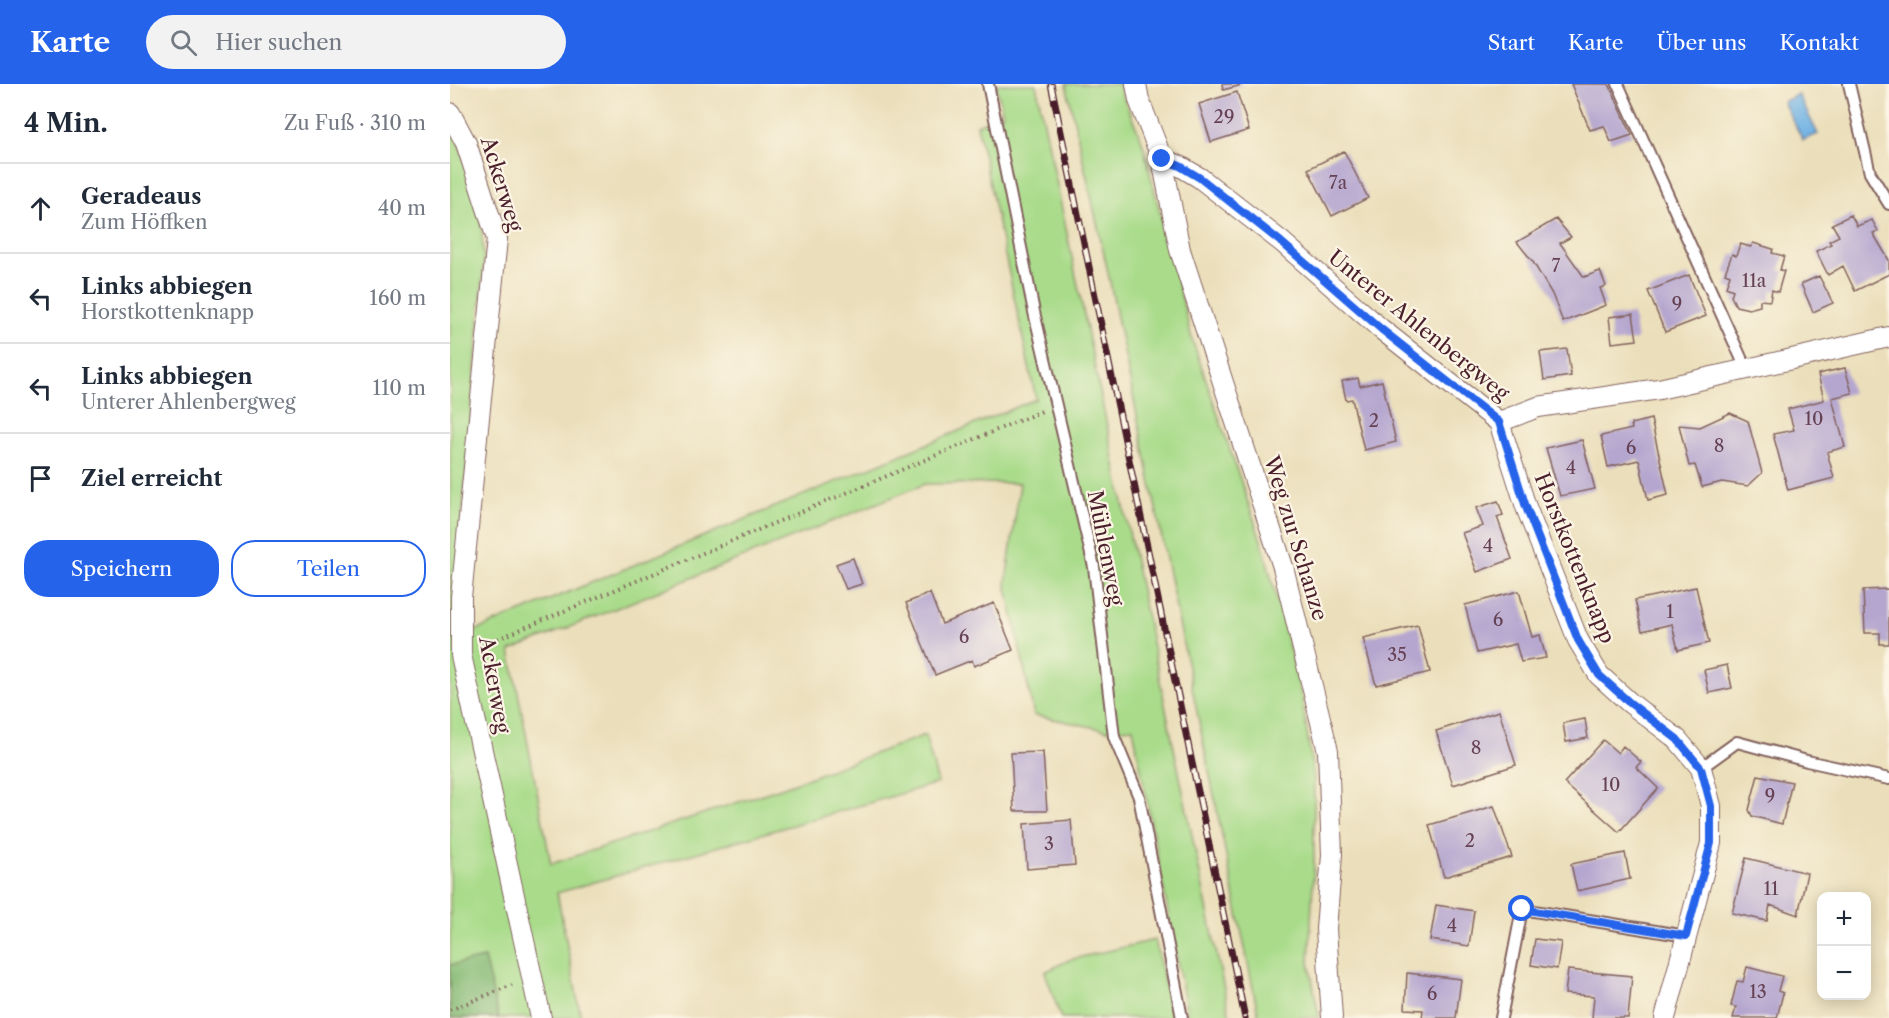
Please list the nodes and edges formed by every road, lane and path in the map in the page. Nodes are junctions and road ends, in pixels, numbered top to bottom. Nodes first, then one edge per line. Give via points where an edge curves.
1 (988, 84) edge
2 (1136, 84) edge
3 (1618, 84) edge
4 (1849, 84) edge
5 (450, 113) edge
6 (1162, 159) junction
7 (1889, 204) edge
8 (1889, 337) edge
9 (1747, 371) junction
10 (1055, 406) junction
11 (1499, 422) junction
12 (461, 655) junction
13 (1701, 768) junction
14 (1889, 778) edge
15 (1686, 936) junction
16 (532, 976) junction
17 (450, 1010) edge
18 (541, 1018) edge
19 (1182, 1018) edge
20 (1332, 1018) edge
21 (1501, 1018) edge
22 (1665, 1018) edge

1 - 10 lane, Mühlenweg
2 - 6 street, Weg zur Schanze
3 - 9 lane
4 - 7 lane via 1870,173
5 - 12 street, Ackerweg via 466,143 497,238 461,597
6 - 11 street, Unterer Ahlenbergweg via 1200,178
6 - 20 street, Weg zur Schanze via 1180,250 1283,567 1328,751 1332,855 1326,929
8 - 9 street, Unterer Ahlenbergweg
9 - 11 street, Unterer Ahlenbergweg via 1538,407
10 - 12 path
10 - 19 lane, Mühlenweg via 1094,567 1114,737 1138,797
11 - 13 street, Horstkottenknapp via 1530,518 1578,640 1593,666 1630,703 1677,739
12 - 16 street, Ackerweg
13 - 14 lane via 1737,742
13 - 15 street, Horstkottenknapp via 1711,806 1711,843
15 - 21 lane via 1522,909
15 - 22 street, Horstkottenknapp
16 - 17 path
16 - 18 street, Ackerweg

